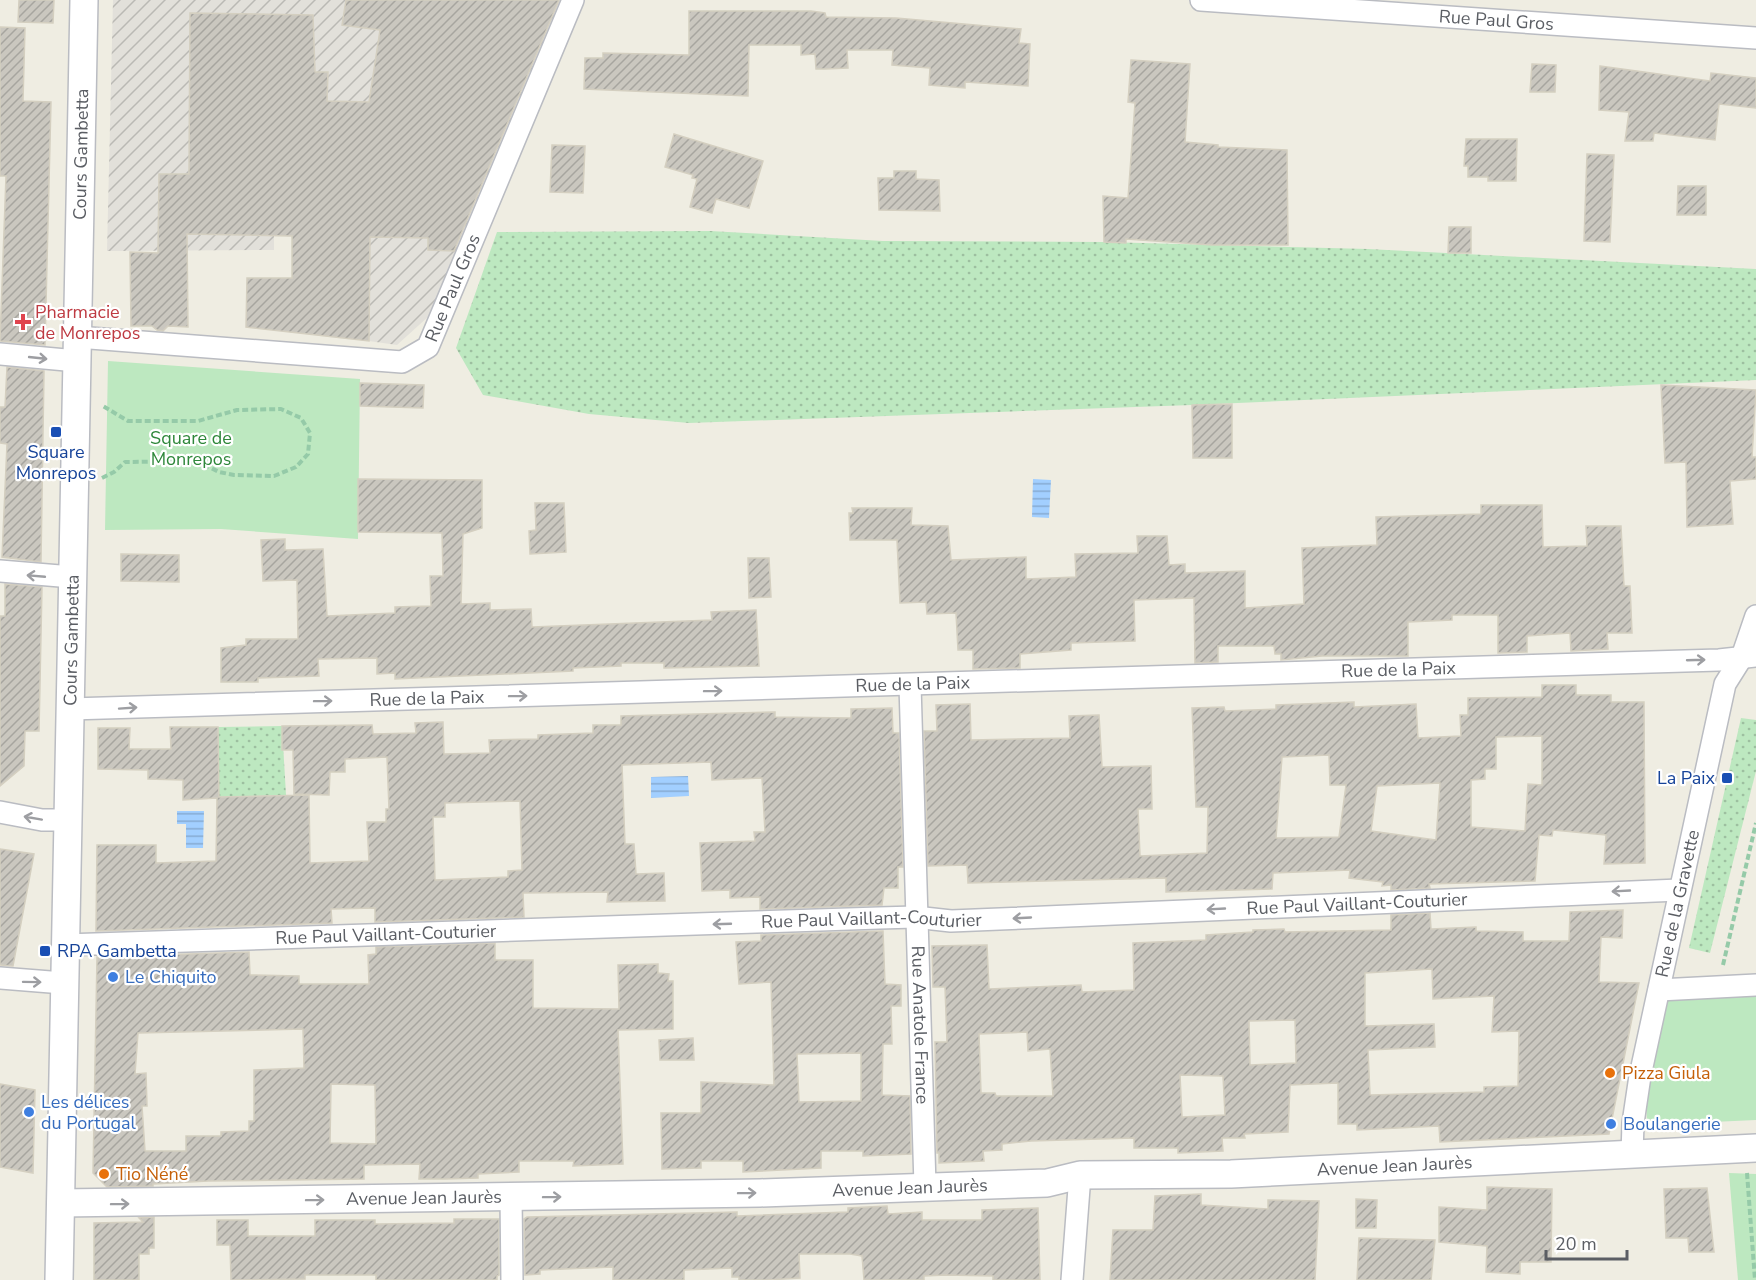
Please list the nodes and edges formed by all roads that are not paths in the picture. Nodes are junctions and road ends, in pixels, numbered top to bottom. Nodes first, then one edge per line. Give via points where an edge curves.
1 (84, 0) edge
2 (573, 0) edge
3 (1201, 0) edge
4 (1756, 38) edge
5 (77, 349) junction
6 (0, 354) edge
7 (0, 571) edge
8 (72, 577) junction
9 (1756, 616) edge
10 (1751, 653) edge
11 (910, 686) junction
12 (70, 709) junction
13 (0, 812) edge
14 (67, 820) junction
15 (1679, 890) junction
16 (915, 917) junction
17 (64, 945) junction
18 (0, 978) edge
19 (63, 983) junction
20 (1756, 985) edge
21 (1659, 990) junction
22 (1751, 1149) edge
23 (1632, 1154) junction
24 (1080, 1176) junction
25 (925, 1186) junction
26 (511, 1197) junction
27 (62, 1203) junction
28 (59, 1280) edge
29 (512, 1280) edge
30 (1072, 1280) edge

1 - 5 street, Cours Gambetta
2 - 5 street, Rue Paul Gros via 428,347 402,362
3 - 4 street, Rue Paul Gros
6 -> 5 street, Rue Paul Gros
5 - 8 street, Cours Gambetta
8 -> 7 street
8 - 12 street, Cours Gambetta
9 - 10 street, Rue de la Gravette
11 -> 10 street, Rue de la Paix
10 - 15 street, Rue de la Gravette via 1725,684
12 -> 11 street, Rue de la Paix
11 - 16 street, Rue Anatole France
12 - 14 street, Cours Gambetta
14 -> 13 street
14 - 17 street, Cours Gambetta
15 -> 16 street, Rue Paul Vaillant-Couturier via 951,921
15 - 21 street, Rue de la Gravette
16 -> 17 street, Rue Paul Vaillant-Couturier
16 - 25 street, Rue Anatole France
17 - 19 street, Cours Gambetta
18 -> 19 street
19 - 27 street, Cours Gambetta
20 - 21 street
21 - 23 street, Rue de la Gravette via 1640,1076
22 - 23 street, Avenue Jean Jaurès
23 - 24 street, Avenue Jean Jaurès via 1231,1174
24 - 25 street, Avenue Jean Jaurès via 1047,1183
24 - 30 street
26 -> 25 street, Avenue Jean Jaurès
27 -> 26 street, Avenue Jean Jaurès
26 - 29 street
27 - 28 street, Cours Gambetta

